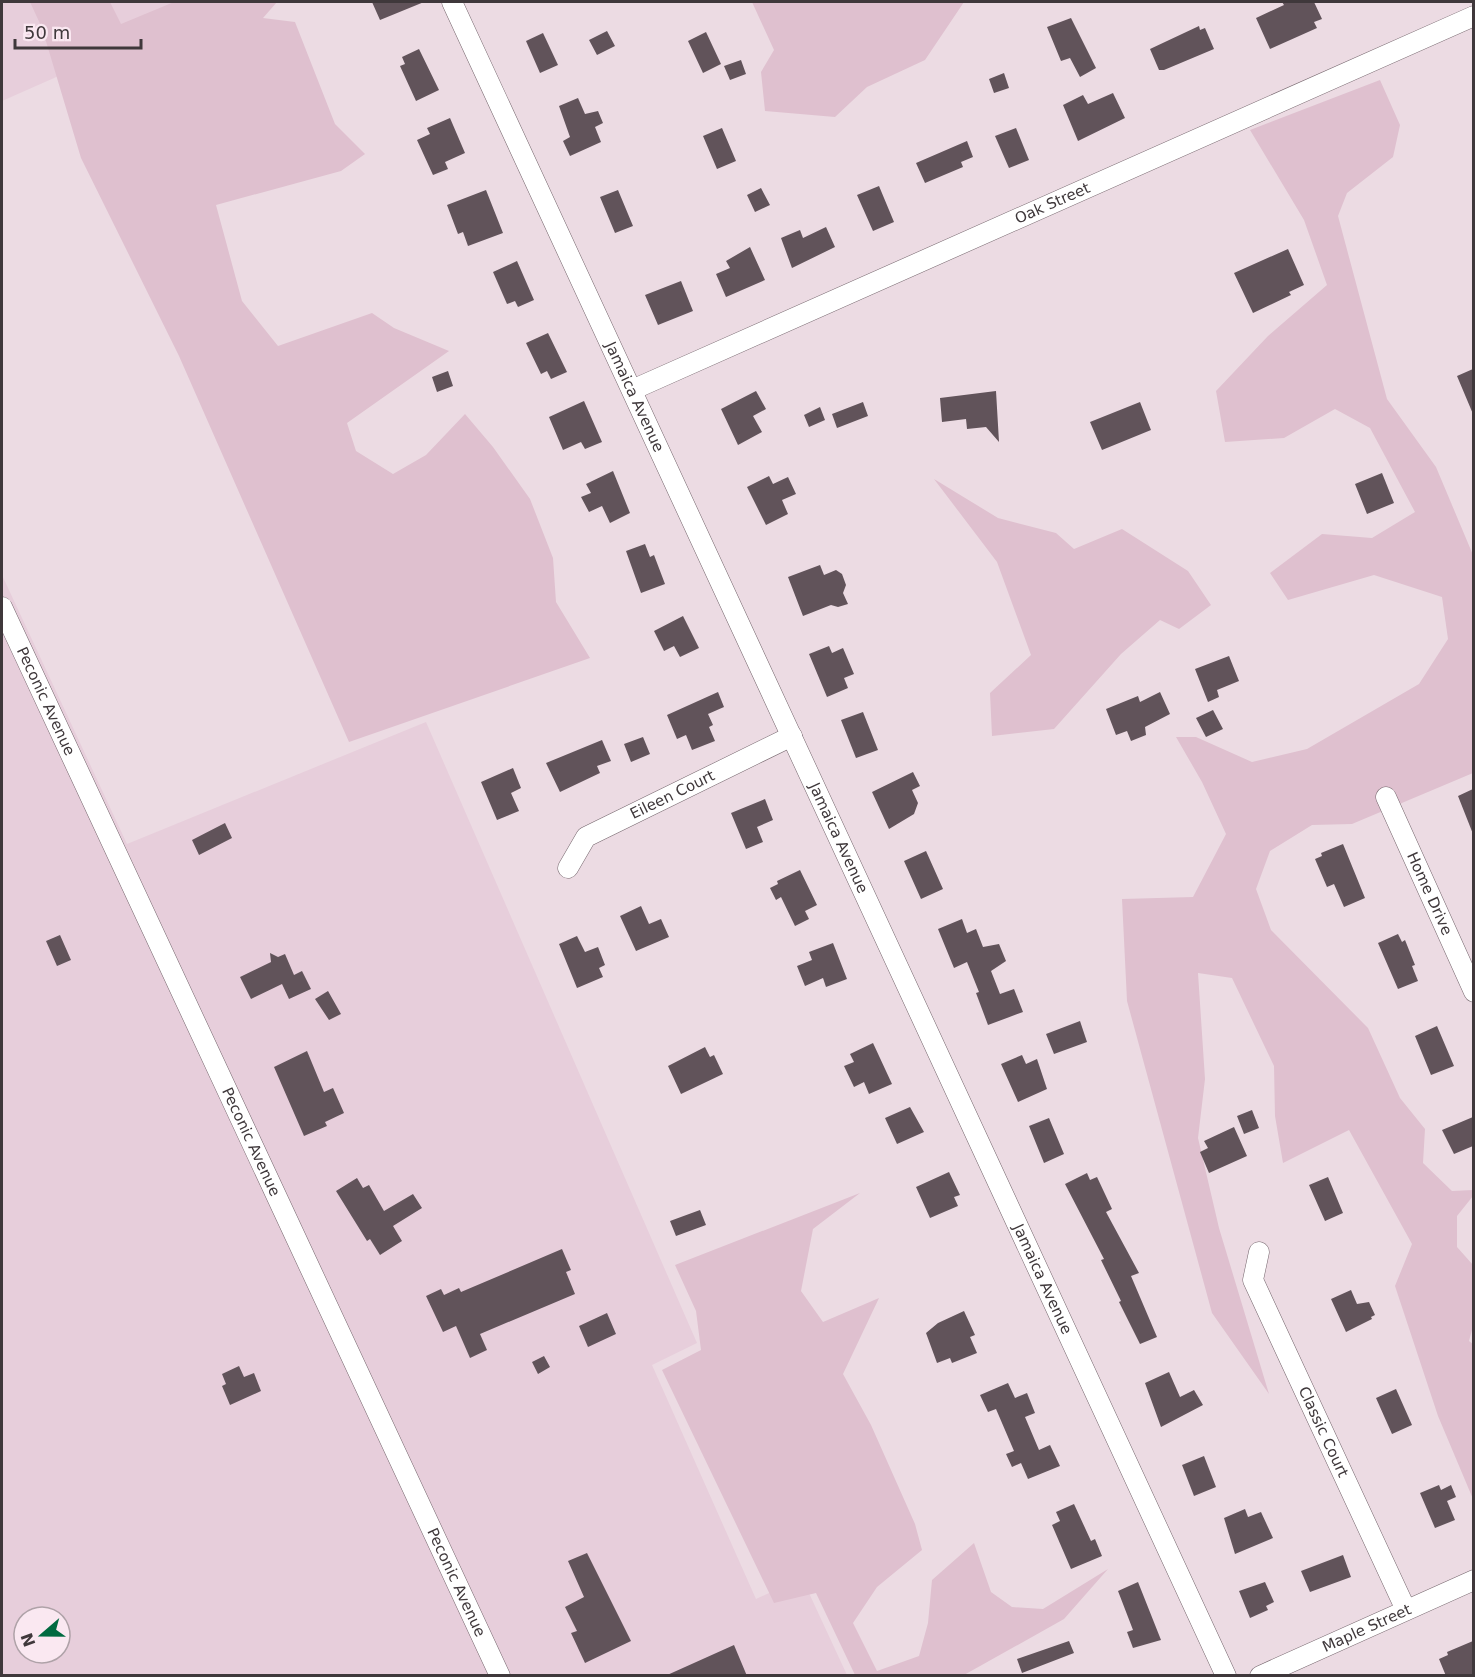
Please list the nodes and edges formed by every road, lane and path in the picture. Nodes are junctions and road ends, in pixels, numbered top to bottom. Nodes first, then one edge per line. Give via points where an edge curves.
1 (452, 2) edge
2 (1473, 16) edge
3 (632, 390) junction
4 (2, 608) edge
5 (792, 736) junction
6 (1386, 797) dead end
7 (567, 868) dead end
8 (1473, 992) edge
9 (1259, 1252) dead end
10 (1473, 1580) edge
11 (1406, 1610) junction
12 (500, 1676) edge
13 (1226, 1676) edge
14 (1260, 1676) edge

1 - 3 street, Jamaica Avenue
2 - 3 street, Oak Street
3 - 5 street, Jamaica Avenue
4 - 12 street, Peconic Avenue
5 - 7 street, Eileen Court via 586,837
5 - 13 street, Jamaica Avenue
6 - 8 street, Home Drive
9 - 11 street, Classic Court via 1253,1280
10 - 11 street, Maple Street
11 - 14 street, Maple Street

